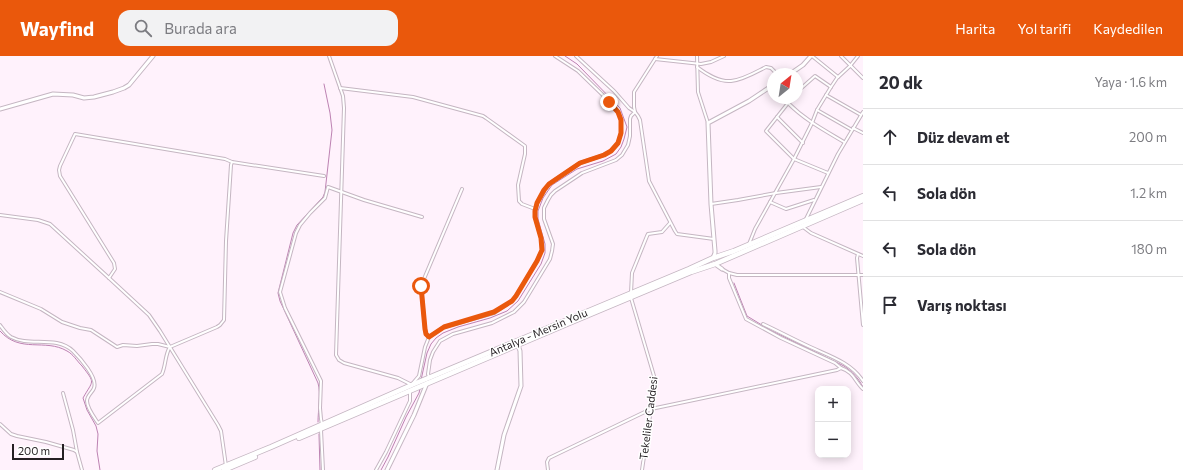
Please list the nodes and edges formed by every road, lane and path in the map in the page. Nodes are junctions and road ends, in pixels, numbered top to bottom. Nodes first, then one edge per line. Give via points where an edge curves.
1 (153, 56) edge
2 (329, 56) edge
3 (555, 56) edge
4 (576, 56) edge
5 (697, 56) edge
6 (724, 56) edge
7 (812, 56) edge
8 (841, 56) edge
9 (858, 56) edge
10 (656, 57) edge
11 (697, 65) junction
12 (850, 66) junction
13 (771, 68) edge
14 (799, 68) edge
15 (838, 77) junction
16 (863, 78) edge
17 (803, 86) edge
18 (831, 87) junction
19 (340, 88) junction
20 (767, 89) edge
21 (826, 95) junction
22 (787, 104) edge
23 (789, 104) edge
24 (0, 108) edge
25 (817, 110) junction
26 (635, 112) junction
27 (862, 113) edge
28 (777, 118) junction
29 (708, 123) junction
30 (812, 124) junction
31 (853, 129) junction
32 (863, 133) edge
33 (845, 142) junction
34 (803, 143) junction
35 (794, 159) junction
36 (232, 162) junction
37 (828, 173) junction
38 (324, 176) dead end
39 (821, 187) junction
40 (462, 189) dead end
41 (341, 193) junction
42 (776, 193) junction
43 (863, 196) edge
44 (815, 200) junction
45 (863, 200) edge
46 (770, 202) junction
47 (711, 204) junction
48 (535, 209) junction
49 (0, 215) edge
50 (422, 217) dead end
51 (806, 221) junction
52 (670, 223) junction
53 (803, 226) junction
54 (714, 239) junction
55 (749, 244) junction
56 (715, 250) junction
57 (858, 254) junction
58 (718, 256) junction
59 (863, 256) edge
60 (712, 258) junction
61 (717, 263) junction
62 (722, 269) joint
63 (729, 273) junction
64 (859, 275) junction
65 (863, 275) edge
66 (109, 278) junction
67 (0, 292) edge
68 (631, 296) junction
69 (763, 324) dead end
70 (0, 325) edge
71 (863, 325) edge
72 (429, 337) junction
73 (518, 345) junction
74 (170, 347) junction
75 (841, 368) junction
76 (426, 381) junction
77 (863, 381) edge
78 (413, 387) junction
79 (863, 389) edge
80 (63, 393) dead end
81 (651, 409) junction
82 (0, 424) edge
83 (321, 426) junction
84 (77, 452) junction
85 (226, 469) edge
86 (82, 470) edge
87 (215, 470) edge
88 (323, 470) edge
89 (376, 470) edge
90 (387, 470) edge
91 (497, 470) edge
92 (548, 470) edge
93 (642, 470) edge

1 - 24 street via 129,85 118,90 84,98 53,94
2 - 19 street
3 - 48 street via 578,71 618,112 621,133 618,143 611,151 580,163 549,184
4 - 26 street
5 - 11 street
6 - 11 street
7 - 14 street
7 - 15 street
8 - 12 street
9 - 12 street
10 - 11 street
10 - 26 street via 635,88
11 - 13 street via 713,76 731,81 766,67
11 - 29 street via 698,92
12 - 15 street
12 - 16 street
15 - 18 street
17 - 18 street via 814,76
18 - 21 street
19 - 41 street via 344,108
19 - 48 street via 413,97 483,116 524,146 525,154 518,185 519,201
20 - 29 street
21 - 25 street
21 - 27 street
22 - 28 street
23 - 30 street
25 - 30 street
25 - 31 street
26 - 52 street via 640,120 649,181
26 - 76 street via 630,119 628,145 622,155 616,160 582,173 555,191 548,200 544,208 544,219 552,251 550,259 524,302 514,312 492,323 453,334 440,341 430,360
27 - 31 street
28 - 34 street
28 - 35 street via 766,131
29 - 47 street
30 - 33 street
30 - 34 street
31 - 32 street
31 - 33 street
33 - 37 street
34 - 35 street
35 - 37 street
35 - 42 street
36 - 38 street
36 - 66 street via 74,134 60,166 60,176 114,263
36 - 74 street via 224,320 217,327
37 - 39 street
39 - 42 street
39 - 44 street
40 - 72 street via 421,286 425,329
41 - 50 street
41 - 78 street via 336,355 344,363 398,378
41 - 83 street via 328,187 325,198 300,225 294,238 280,292 320,381
42 - 46 street
42 - 47 street
43 - 51 highway, Antalya - Mersin Yolu
44 - 46 street via 786,209
44 - 51 street
45 - 53 highway, Antalya - Mersin Yolu
46 - 55 street
47 - 54 street
48 - 72 street via 542,250 512,301 494,312 444,327
49 - 66 street via 50,224
51 - 55 highway, Antalya - Mersin Yolu
52 - 54 street via 677,234
52 - 68 street, Tekeliler Caddesi via 662,232 648,234 632,273
53 - 57 street via 811,233
53 - 61 highway, Antalya - Mersin Yolu
54 - 56 street
55 - 58 highway, Antalya - Mersin Yolu
56 - 58 street
56 - 60 street
57 - 59 street
57 - 64 street
58 - 60 highway, Antalya - Mersin Yolu
58 - 61 highway via 720,258
60 - 61 highway via 712,261
60 - 68 highway, Antalya - Mersin Yolu
61 - 62 street
61 - 68 highway, Antalya - Mersin Yolu
62 - 63 street
63 - 64 street
63 - 75 street via 746,319
64 - 65 street
64 - 71 street
66 - 74 street via 149,315
67 - 74 street via 41,309 62,322 91,330 117,347 152,344
68 - 73 highway, Antalya - Mersin Yolu
68 - 76 highway, Antalya - Mersin Yolu
68 - 81 street, Tekeliler Caddesi via 654,372
69 - 77 street via 843,362
70 - 74 street via 7,334 17,340 55,343 73,351 93,377 95,386 87,401 98,423 162,374
72 - 78 street via 419,376
73 - 76 highway, Antalya - Mersin Yolu
73 - 91 street via 521,386 504,435
74 - 85 street via 218,425
75 - 79 street via 852,375
75 - 81 street
76 - 78 highway, Antalya - Mersin Yolu
76 - 90 street via 414,415
78 - 83 highway, Antalya - Mersin Yolu
78 - 89 street via 410,401
80 - 84 street
81 - 92 street via 549,458
81 - 93 street, Tekeliler Caddesi
82 - 84 street via 11,434
83 - 85 highway, Antalya - Mersin Yolu
83 - 88 street
84 - 86 street
85 - 87 highway, Antalya - Mersin Yolu

